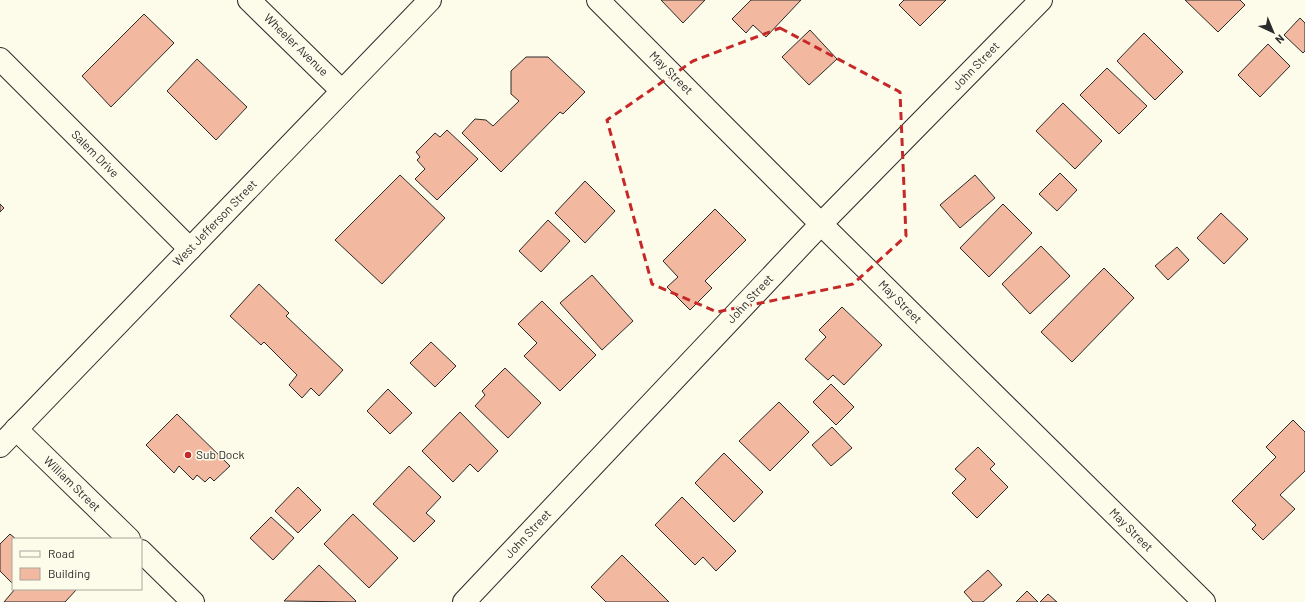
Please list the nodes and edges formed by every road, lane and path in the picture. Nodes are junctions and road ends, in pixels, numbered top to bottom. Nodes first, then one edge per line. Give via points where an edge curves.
1 (250, 0) edge
2 (430, 0) edge
3 (598, 0) edge
4 (1041, 0) edge
5 (0, 59) edge
6 (342, 91) junction
7 (821, 224) junction
8 (190, 249) junction
9 (16, 429) junction
10 (0, 446) edge
11 (128, 538) edge
12 (142, 552) edge
13 (193, 602) edge
14 (464, 602) edge
15 (1204, 602) edge

1 - 6 street, Wheeler Avenue
2 - 6 street, West Jefferson Street
3 - 7 street, May Street
4 - 7 street, John Street
5 - 8 street, Salem Drive
6 - 8 street, West Jefferson Street
7 - 14 street, John Street
7 - 15 street, May Street
8 - 9 street, West Jefferson Street
9 - 10 street, West Jefferson Street
9 - 11 street, William Street
12 - 13 street

